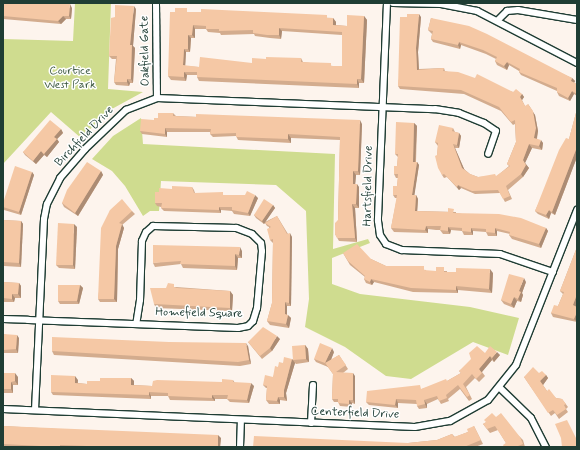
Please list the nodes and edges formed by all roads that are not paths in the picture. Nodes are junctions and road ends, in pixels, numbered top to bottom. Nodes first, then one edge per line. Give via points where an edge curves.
1 (156, 3) edge
2 (387, 3) edge
3 (393, 3) edge
4 (498, 20) junction
5 (577, 20) edge
6 (577, 63) edge
7 (157, 98) junction
8 (382, 107) junction
9 (488, 154) dead end
10 (577, 210) edge
11 (553, 272) junction
12 (3, 318) edge
13 (40, 320) junction
14 (136, 324) junction
15 (313, 385) dead end
16 (500, 388) junction
17 (3, 409) edge
18 (35, 410) junction
19 (241, 421) junction
20 (311, 423) junction
21 (240, 447) edge
22 (546, 447) edge

1 - 7 street, Oakfield Gate
2 - 8 street, Hartsfield Drive
3 - 4 street via 458,7
4 - 5 street via 507,11 518,10
4 - 6 street
7 - 8 street, Birchfield Drive
7 - 13 street, Birchfield Drive via 126,110 85,149 60,178 44,219
8 - 9 street, Birchfield Drive via 435,109 459,113 484,123 496,131
8 - 11 street, Hartsfield Drive via 378,221 380,235 386,244 402,250 500,254
10 - 11 street, Centerfield Drive
11 - 16 street, Centerfield Drive via 522,352
12 - 13 street, Homefield Square
13 - 14 street, Homefield Square
13 - 18 street, Birchfield Drive
14 - 14 street, Homefield Square via 238,328 248,326 253,321 257,308 261,242 252,234 236,228 153,226 146,232 142,241 140,300
15 - 20 street
16 - 20 street, Centerfield Drive via 470,412 433,425 415,427
16 - 22 street via 531,418
17 - 18 street, Centerfield Drive
18 - 19 street, Centerfield Drive
19 - 20 street, Centerfield Drive
19 - 21 street

